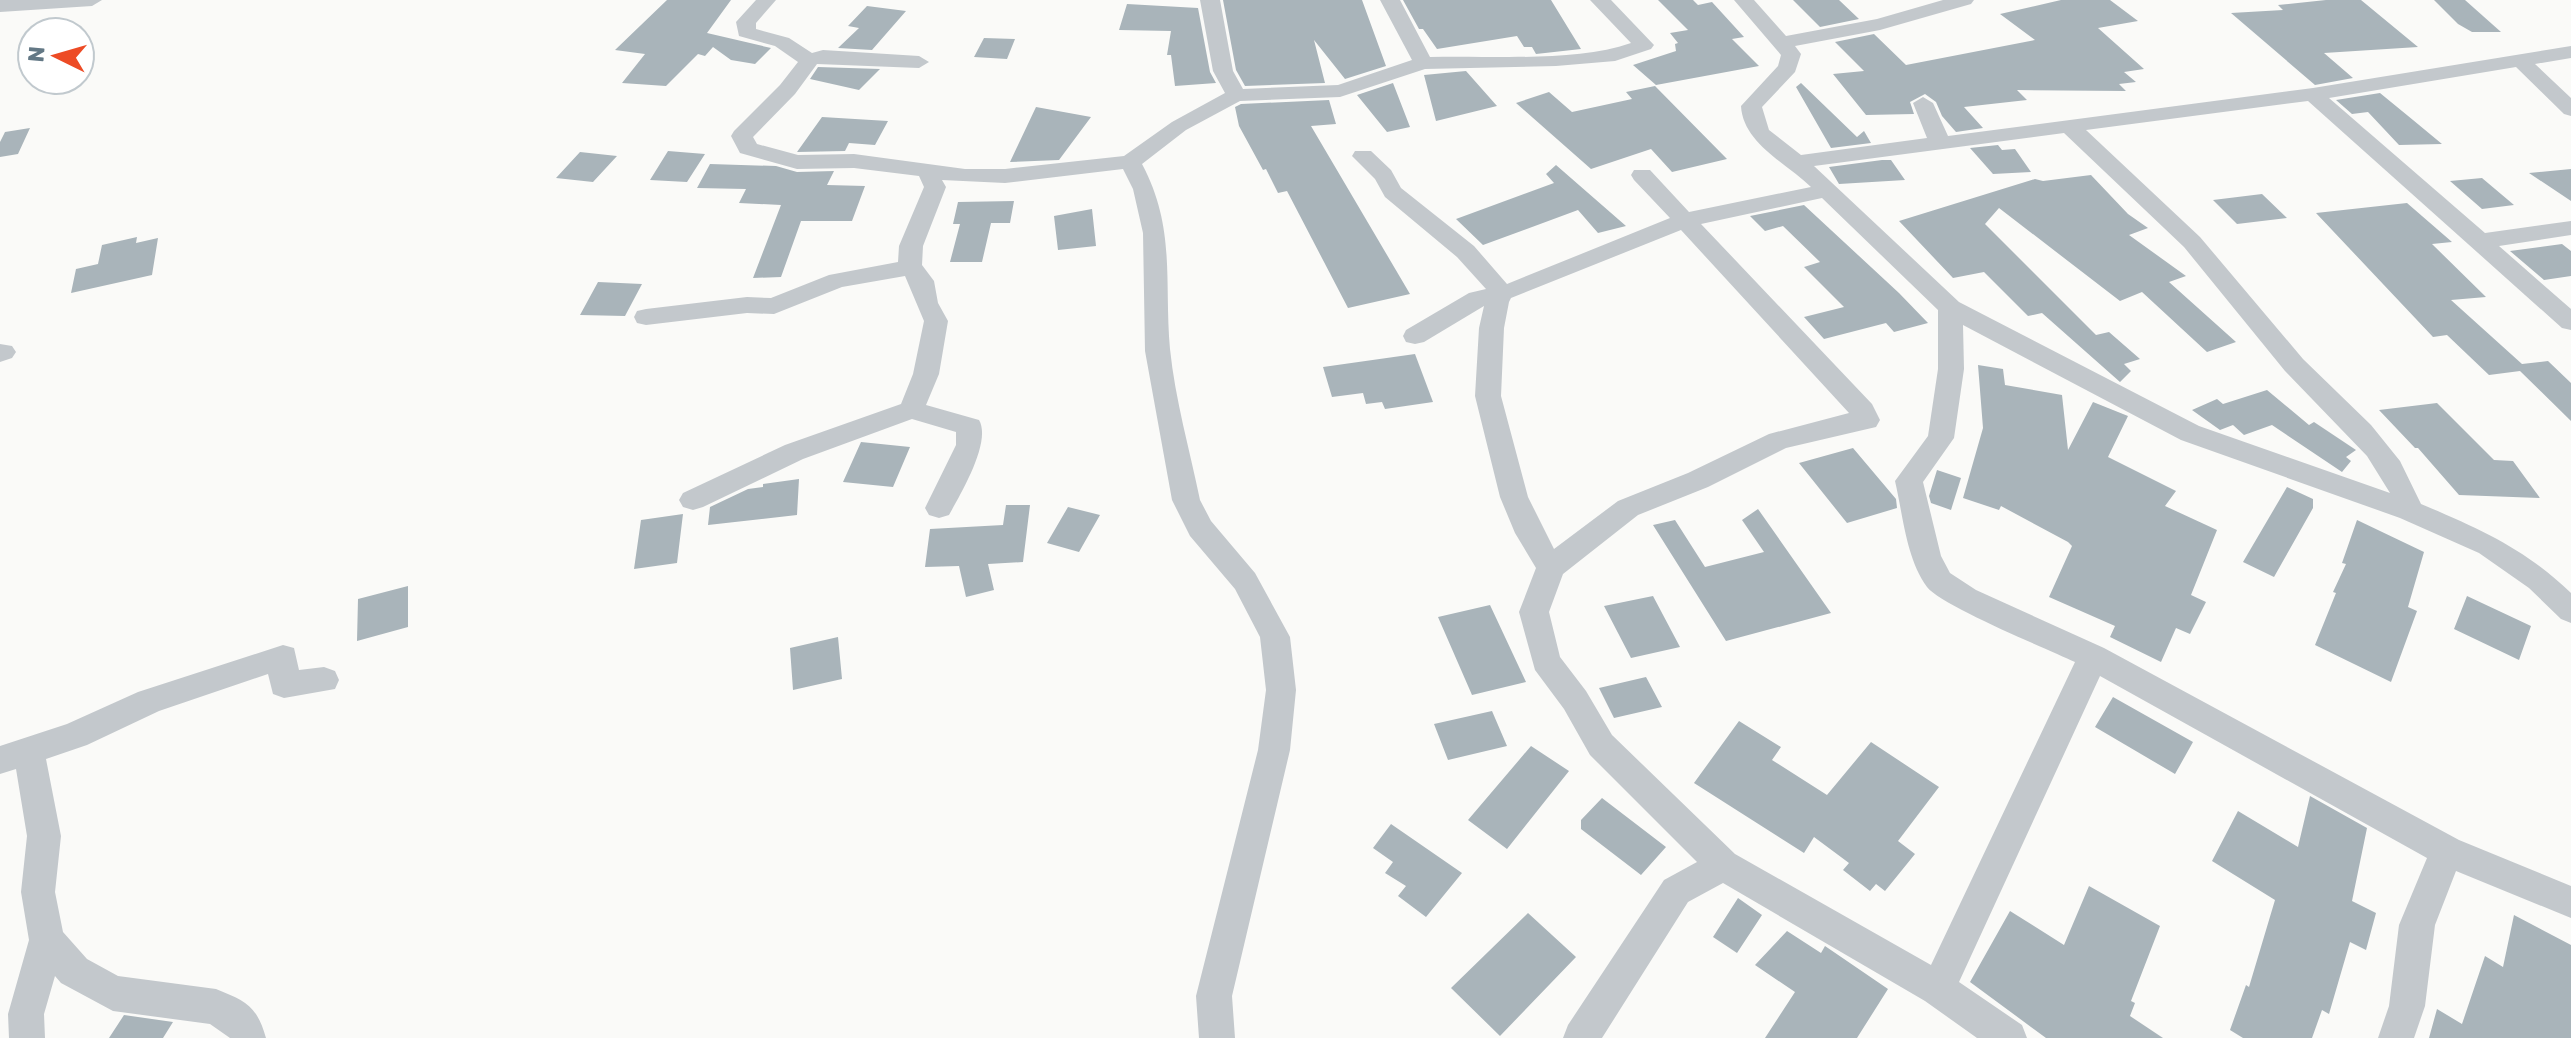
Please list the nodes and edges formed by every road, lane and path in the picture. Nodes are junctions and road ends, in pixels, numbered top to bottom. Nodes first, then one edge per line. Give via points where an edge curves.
1 (92, 0) edge
2 (766, 0) edge
3 (1210, 0) edge
4 (1390, 0) edge
5 (1600, 0) edge
6 (1744, 0) edge
7 (1964, 0) edge
8 (0, 6) edge
9 (1782, 43) junction
10 (2571, 52) edge
11 (2519, 59) junction
12 (809, 60) junction
13 (919, 62) dead end
14 (1423, 63) junction
15 (2313, 94) junction
16 (1236, 95) junction
17 (1923, 103) dead end
18 (2571, 110) edge
19 (2067, 125) junction
20 (1941, 145) junction
21 (1363, 156) dead end
22 (1130, 162) junction
23 (1797, 162) junction
24 (927, 171) junction
25 (1642, 175) dead end
26 (965, 176) junction
27 (1825, 191) junction
28 (930, 205) junction
29 (1685, 220) junction
30 (2571, 228) edge
31 (2483, 241) junction
32 (910, 266) junction
33 (1501, 293) junction
34 (1950, 308) junction
35 (646, 317) dead end
36 (2571, 322) edge
37 (1415, 336) dead end
38 (911, 410) junction
39 (693, 500) dead end
40 (939, 508) dead end
41 (2410, 511) junction
42 (1551, 567) junction
43 (2571, 611) edge
44 (2093, 657) junction
45 (324, 680) dead end
46 (14, 756) edge
47 (2447, 851) junction
48 (1723, 865) junction
49 (2571, 902) edge
50 (47, 940) junction
51 (1938, 989) junction
52 (27, 1038) edge
53 (248, 1038) edge
54 (1217, 1038) edge
55 (1581, 1038) edge
56 (2009, 1038) edge
57 (2396, 1038) edge

1 - 8 street
2 - 12 street via 746,22 746,32 782,42
3 - 16 street via 1223,71
4 - 14 street
5 - 14 street via 1644,45 1615,55 1556,60
6 - 9 street
7 - 9 street via 1880,24
9 - 23 street via 1791,54 1788,68 1751,106 1752,118 1760,134
10 - 11 street
11 - 15 street
11 - 18 street
12 - 13 street via 823,56
12 - 24 street via 800,78 742,136 748,148 797,162 854,161
14 - 16 street via 1340,91
15 - 19 street
15 - 31 street
16 - 22 street via 1179,126
17 - 20 street
19 - 20 street
19 - 41 street via 2190,240 2295,366 2368,437 2398,476
20 - 23 street
21 - 33 street via 1391,192 1464,247
22 - 26 street
22 - 54 street via 1144,189 1155,233 1158,351 1186,500 1200,528 1245,581 1275,637 1281,690 1274,750 1214,996
23 - 27 street
24 - 26 street
24 - 28 street via 935,187
25 - 29 street
26 - 28 street
27 - 29 street
27 - 34 street
28 - 32 street via 911,246
29 - 33 street
29 - 42 street via 1867,420 1778,441 1628,508
30 - 31 street
31 - 36 street
32 - 35 street via 837,280 774,306
32 - 38 street via 922,281 936,321 926,374
33 - 37 street via 1478,299
33 - 42 street via 1488,336 1488,394 1515,506
34 - 41 street via 2190,433
34 - 44 street via 1951,369 1941,438 1909,481 1927,556 1939,581 1966,598
38 - 39 street via 794,452
38 - 40 street via 970,427 969,445
41 - 43 street via 2489,545 2539,580
42 - 48 street via 1534,612 1546,661 1601,745
44 - 47 street
44 - 51 street
45 - 46 street via 284,685 283,657 149,701
46 - 50 street via 44,836 38,892
47 - 49 street
47 - 57 street via 2417,925 2407,1006
48 - 51 street
48 - 55 street via 1676,891
50 - 52 street via 26,1014
50 - 53 street via 74,971 113,993 216,1007 244,1024
51 - 56 street

